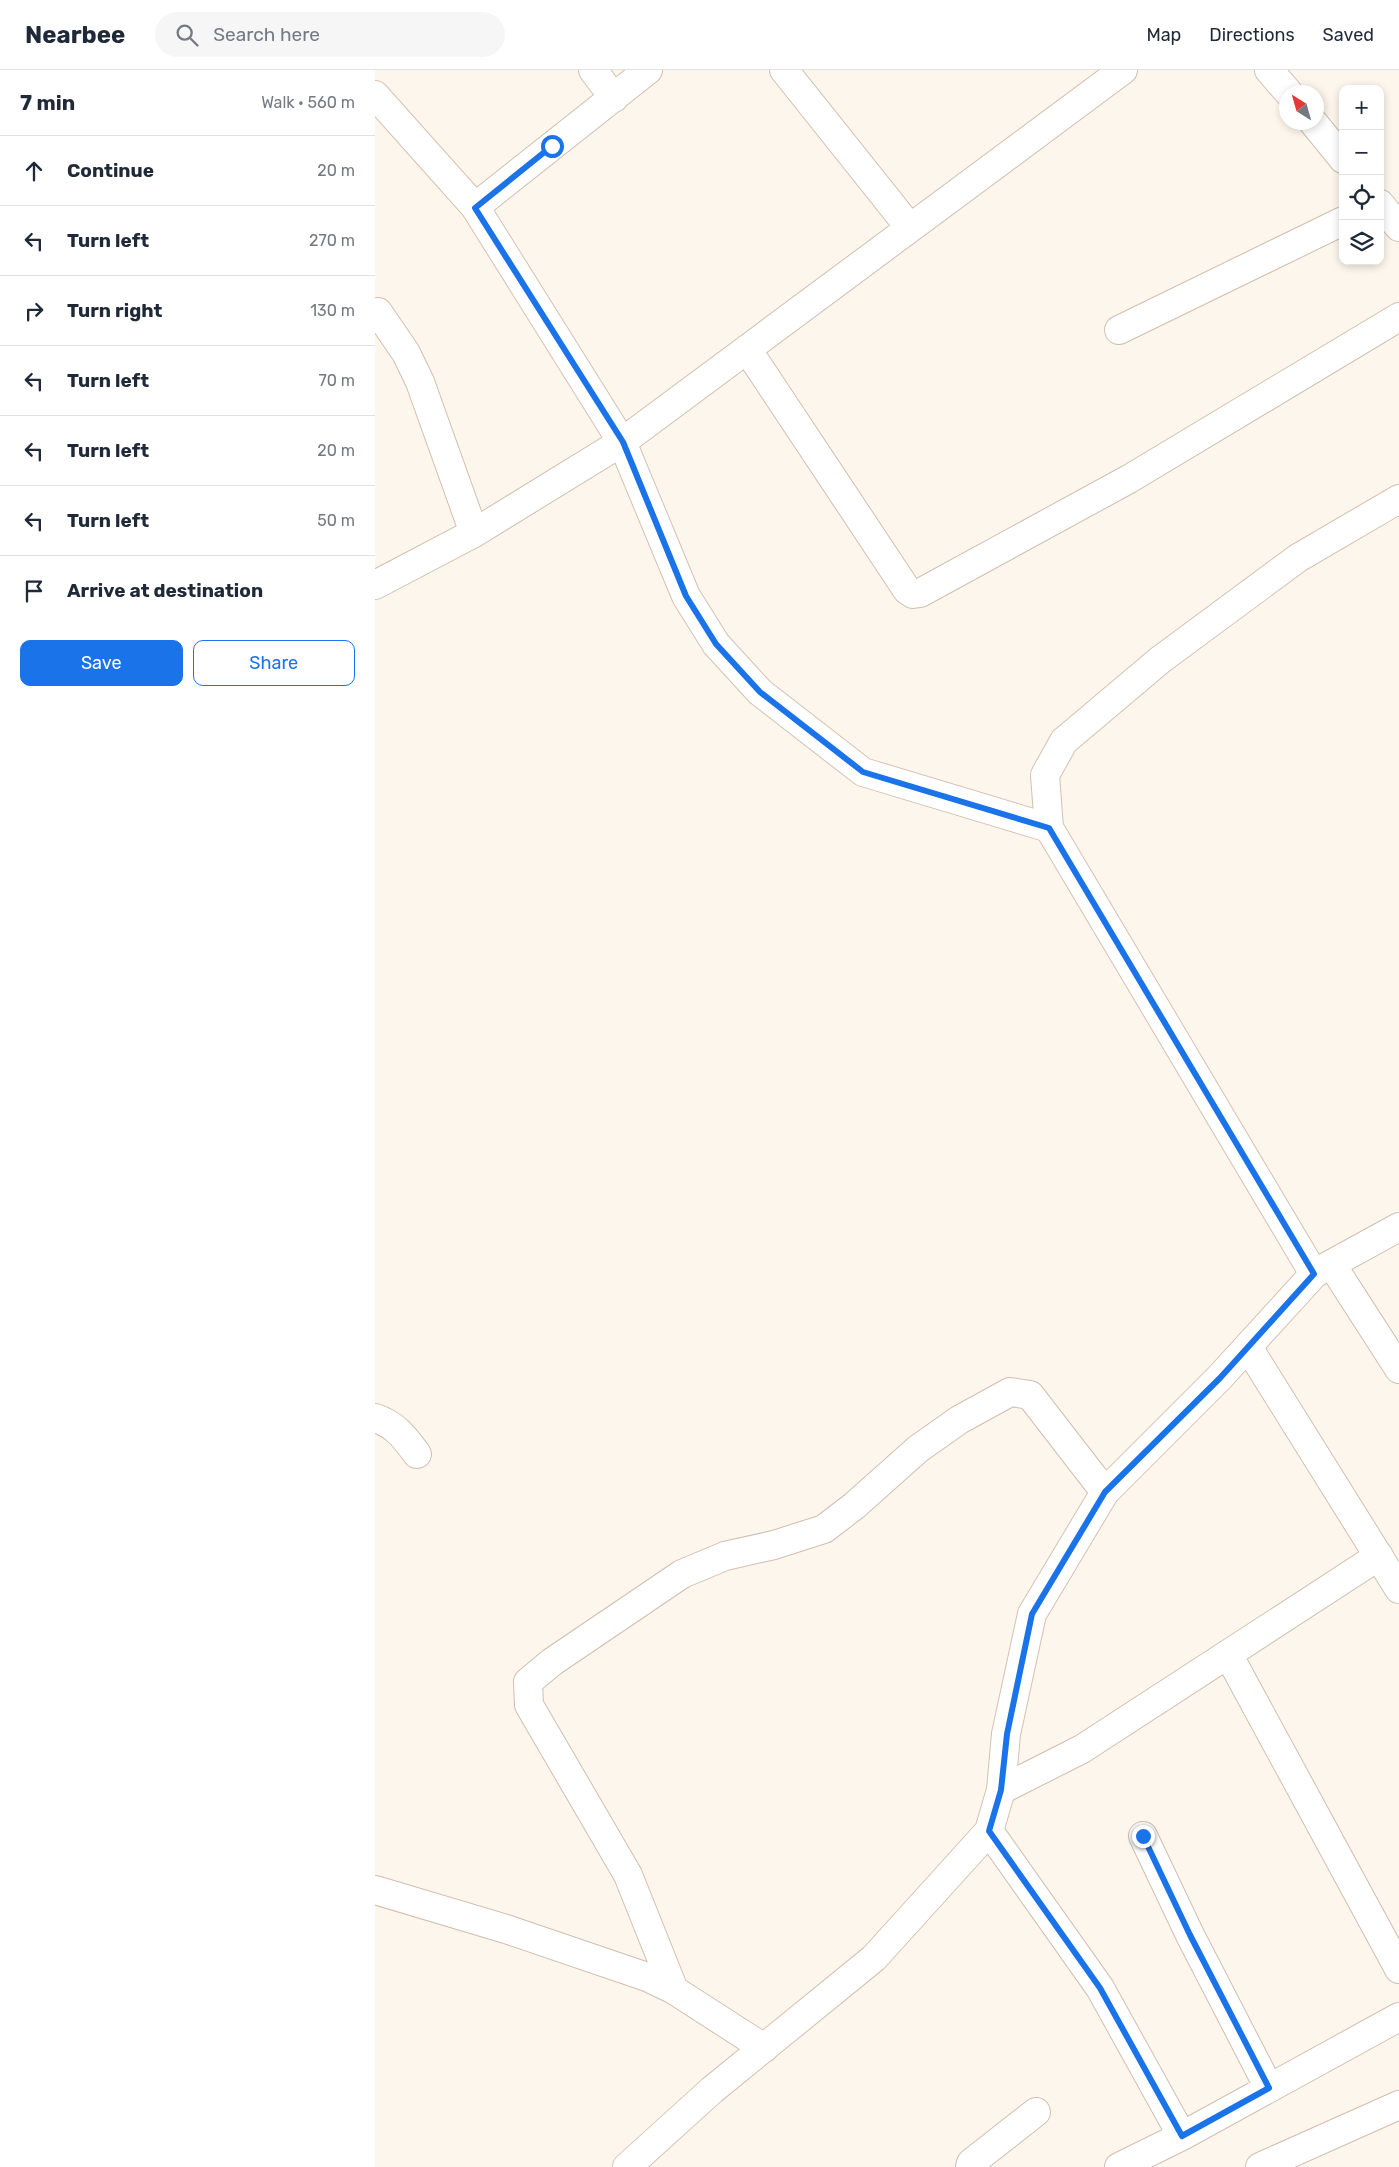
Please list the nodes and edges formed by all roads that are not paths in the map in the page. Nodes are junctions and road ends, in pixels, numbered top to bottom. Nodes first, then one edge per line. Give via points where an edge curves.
1 (593, 70) edge
2 (649, 70) edge
3 (784, 70) edge
4 (1123, 70) edge
5 (1269, 70) edge
6 (1282, 85) edge
7 (375, 95) edge
8 (613, 98) junction
9 (1319, 130) edge
10 (1339, 154) edge
11 (475, 208) junction
12 (1384, 209) edge
13 (1339, 223) edge
14 (1399, 227) edge
15 (910, 228) junction
16 (378, 312) dead end
17 (1399, 317) edge
18 (1119, 330) dead end
19 (747, 349) junction
20 (623, 442) junction
21 (1399, 498) edge
22 (474, 533) junction
23 (375, 585) edge
24 (1049, 828) junction
25 (1399, 1227) edge
26 (1323, 1269) junction
27 (1248, 1347) junction
28 (1399, 1369) edge
29 (375, 1418) edge
30 (417, 1454) dead end
31 (1105, 1492) junction
32 (1379, 1556) junction
33 (1399, 1589) edge
34 (1228, 1654) junction
35 (1001, 1790) junction
36 (989, 1831) junction
37 (1143, 1836) dead end
38 (375, 1890) edge
39 (1399, 1969) edge
40 (674, 1990) junction
41 (1399, 2017) edge
42 (764, 2048) junction
43 (1269, 2088) junction
44 (1399, 2105) edge
45 (1036, 2112) dead end
46 (1182, 2136) junction
47 (627, 2167) edge
48 (970, 2167) edge
49 (1119, 2167) edge
50 (1261, 2167) edge

1 - 8 street
2 - 8 street
3 - 15 street
4 - 15 street
5 - 6 street
7 - 11 street
8 - 11 street
9 - 10 street
11 - 20 street
12 - 14 street
13 - 18 street
15 - 19 street
16 - 22 street via 406,353 420,382
17 - 19 street via 1129,479 913,594 907,590
19 - 20 street
20 - 22 street
20 - 24 street via 686,596 716,644 760,692 863,772
21 - 24 street via 1298,558 1160,660 1064,741 1045,775
22 - 23 street
24 - 26 street
25 - 26 street
26 - 27 street
26 - 28 street
27 - 31 street
27 - 32 street
29 - 30 street via 386,1421 401,1432
31 - 35 street via 1032,1614 1007,1734
31 - 40 street via 1030,1395 1010,1392 959,1420 918,1449 824,1529 725,1556 682,1574 552,1662 528,1682 529,1705 628,1875
32 - 33 street
32 - 34 street
34 - 35 street via 1082,1749
34 - 39 street
35 - 36 street
36 - 42 street via 874,1958
36 - 46 street via 1100,1988
37 - 43 street
38 - 40 street via 525,1936 647,1977
40 - 42 street
41 - 43 street
42 - 47 street
43 - 46 street
44 - 50 street
45 - 48 street
46 - 49 street

